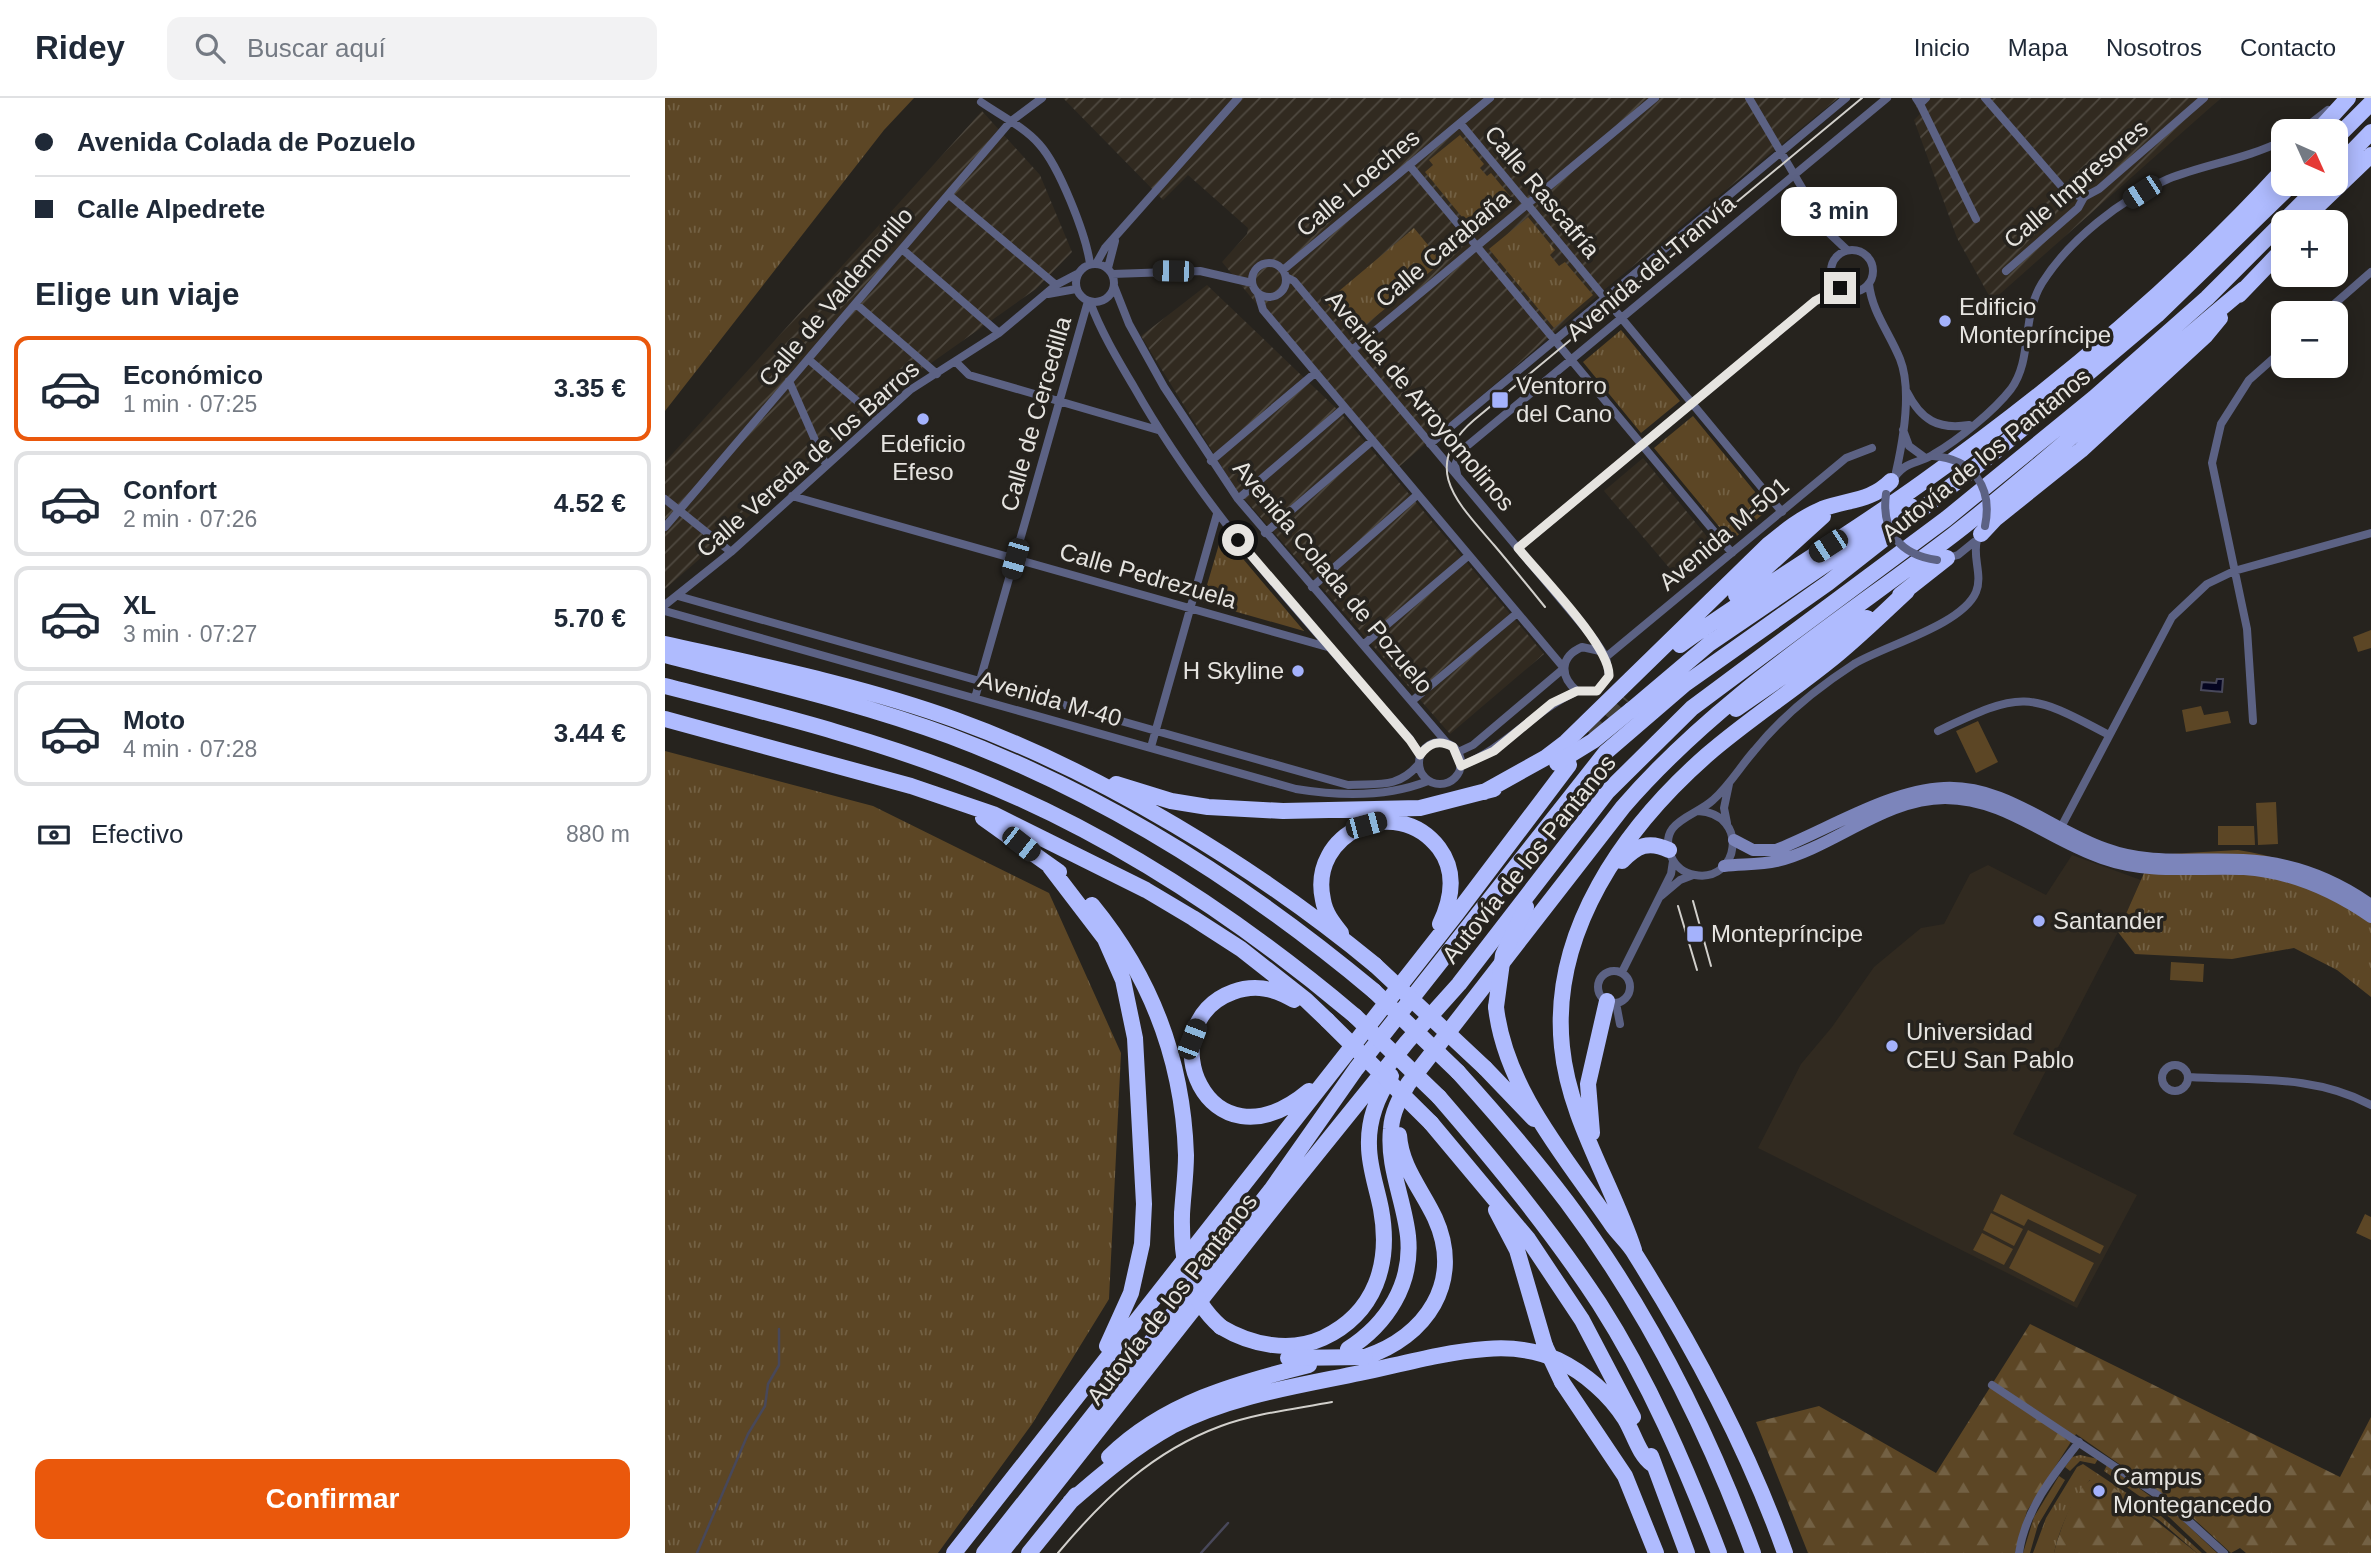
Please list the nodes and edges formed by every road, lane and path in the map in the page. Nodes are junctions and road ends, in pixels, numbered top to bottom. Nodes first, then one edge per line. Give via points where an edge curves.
1 (1042, 98) edge
2 (1238, 98) edge
3 (1490, 98) edge
4 (1655, 98) edge
5 (1749, 98) edge
6 (1846, 98) edge
7 (1887, 98) edge
8 (1985, 98) edge
9 (2204, 98) edge
10 (2346, 98) edge
11 (1921, 100) edge
12 (981, 102) dead end
13 (2371, 103) edge
14 (2317, 119) edge
15 (2328, 119) edge
16 (1010, 122) junction
17 (1459, 123) junction
18 (2349, 125) edge
19 (2371, 132) edge
20 (2271, 145) edge
21 (1781, 151) junction
22 (2371, 155) edge
23 (2349, 163) edge
24 (1409, 165) junction
25 (2349, 168) edge
26 (1794, 174) junction
27 (2271, 182) edge
28 (949, 195) junction
29 (2280, 196) edge
30 (2309, 196) edge
31 (2323, 196) edge
32 (2084, 197) junction
33 (1527, 205) junction
34 (2311, 210) edge
35 (1976, 219) dead end
36 (1118, 234) junction
37 (1477, 246) junction
38 (2271, 248) edge
39 (902, 250) junction
40 (1847, 250) junction
41 (2271, 261) edge
42 (1093, 264) junction
43 (1110, 271) junction
44 (2006, 271) dead end
45 (2371, 272) edge
46 (1284, 273) junction
47 (1077, 274) junction
48 (1252, 283) junction
49 (1869, 284) junction
50 (1056, 285) junction
51 (1114, 286) junction
52 (1840, 288) junction
53 (1076, 289) junction
54 (2244, 289) junction
55 (1850, 292) junction
56 (1258, 293) junction
57 (1045, 294) junction
58 (1605, 298) junction
59 (2207, 298) junction
60 (2338, 301) edge
61 (1089, 302) junction
62 (856, 304) junction
63 (1872, 305) junction
64 (1621, 318) junction
65 (999, 332) junction
66 (1555, 340) junction
67 (1352, 350) junction
68 (808, 359) junction
69 (1571, 359) junction
70 (2271, 361) edge
71 (956, 362) junction
72 (1315, 373) junction
73 (937, 374) junction
74 (789, 381) junction
75 (1906, 389) junction
76 (1059, 402) junction
77 (1692, 404) junction
78 (1345, 408) junction
79 (878, 418) junction
80 (1902, 425) junction
81 (1972, 425) junction
82 (1158, 430) junction
83 (1372, 441) junction
84 (1430, 444) junction
85 (1642, 445) junction
86 (1872, 448) dead end
87 (1997, 450) junction
88 (1933, 456) junction
89 (1924, 457) junction
90 (1211, 461) junction
91 (826, 465) junction
92 (1457, 475) junction
93 (1891, 483) junction
94 (1417, 495) junction
95 (792, 496) junction
96 (665, 499) edge
97 (1238, 499) junction
98 (1847, 503) junction
99 (679, 510) junction
100 (1781, 512) junction
101 (1217, 514) junction
102 (665, 527) edge
103 (1265, 533) junction
104 (1981, 533) junction
105 (2371, 533) edge
106 (1518, 548) junction
107 (731, 552) junction
108 (1732, 553) junction
109 (1468, 556) junction
110 (1947, 558) junction
111 (1015, 559) junction
112 (1977, 565) junction
113 (2234, 571) junction
114 (1312, 587) junction
115 (1906, 591) junction
116 (678, 596) junction
117 (665, 604) edge
118 (1190, 608) junction
119 (665, 611) edge
120 (1516, 614) junction
121 (665, 644) edge
122 (1363, 645) junction
123 (1680, 645) junction
124 (1331, 648) junction
125 (1603, 654) junction
126 (665, 655) edge
127 (911, 662) junction
128 (1563, 668) junction
129 (906, 678) junction
130 (980, 681) junction
131 (665, 687) edge
132 (1577, 691) junction
133 (975, 698) junction
134 (1412, 701) junction
135 (1628, 704) junction
136 (665, 719) edge
137 (2253, 721) dead end
138 (1155, 731) junction
139 (1938, 731) dead end
140 (2109, 735) junction
141 (1447, 743) junction
142 (1681, 744) junction
143 (1151, 747) junction
144 (1458, 752) junction
145 (1420, 755) junction
146 (1563, 764) junction
147 (1418, 765) junction
148 (1063, 766) junction
149 (1461, 766) junction
150 (1427, 781) junction
151 (1730, 781) junction
152 (1484, 792) junction
153 (961, 803) junction
154 (1698, 811) junction
155 (1727, 823) junction
156 (2058, 832) junction
157 (1734, 840) junction
158 (1556, 855) junction
159 (1671, 855) junction
160 (1724, 866) junction
161 (1050, 867) junction
162 (1693, 875) junction
163 (1600, 883) junction
164 (1654, 903) junction
165 (2371, 905) edge
166 (2371, 918) edge
167 (1346, 941) junction
168 (1432, 941) junction
169 (1622, 972) junction
170 (1459, 984) junction
171 (1611, 1002) junction
172 (1312, 1008) junction
173 (1620, 1024) dead end
174 (1429, 1058) junction
175 (2189, 1077) dead end
176 (1325, 1080) junction
177 (2371, 1105) edge
178 (1547, 1130) junction
179 (1595, 1153) junction
180 (1475, 1175) junction
181 (1634, 1251) junction
182 (1238, 1337) junction
183 (1348, 1349) dead end
184 (1309, 1365) dead end
185 (1098, 1366) junction
186 (1992, 1385) dead end
187 (2079, 1442) junction
188 (1652, 1464) junction
189 (1070, 1503) junction
190 (954, 1553) edge
191 (984, 1553) edge
192 (1001, 1553) edge
193 (1029, 1553) edge
194 (1656, 1553) edge
195 (1687, 1553) edge
196 (1719, 1553) edge
197 (1753, 1553) edge
198 (1784, 1553) edge
199 (2019, 1553) edge
200 (2224, 1553) edge

1 - 16 street, Calle de Valdemorillo
2 - 36 street
3 - 17 street, Calle Loeches
4 - 33 street, Calle Carabaña
5 - 21 street
6 - 21 street, Avenida del Tranvía
7 - 26 street, Avenida del Tranvía
8 - 32 street via 2062,187
9 - 32 street, Calle Impresores
10 - 14 street
10 - 15 highway
11 - 35 street
12 - 16 street
13 - 18 highway
16 - 28 street, Calle de Valdemorillo
16 - 42 street via 1038,143 1049,158
17 - 24 street, Calle Loeches
17 - 33 street, Calle Rascafría
19 - 23 highway
20 - 81 street via 2142,192 2071,248 2032,302 2021,370 2012,387
21 - 26 street
21 - 58 street, Avenida del Tranvía
22 - 25 highway
24 - 37 street
24 - 46 street, Calle Loeches
26 - 40 street via 1828,232
26 - 64 street, Avenida del Tranvía
27 - 123 highway via 2141,308 2051,384 1923,482
28 - 39 street, Calle de Valdemorillo
28 - 50 street
29 - 87 highway, Autovía de los Pantanos via 2157,315
30 - 59 highway, Autovía de los Pantanos
31 - 34 highway
32 - 44 street, Calle Impresores via 2078,208
33 - 37 street, Calle Carabaña
33 - 58 street, Calle Rascafría
36 - 42 street
36 - 43 street
37 - 66 street
37 - 67 street, Calle Carabaña
38 - 59 highway
39 - 62 street, Calle de Valdemorillo
39 - 65 street
40 - 49 street via 1861,252 1871,263
40 - 52 street via 1832,264 1831,277
41 - 54 highway
42 - 43 street
42 - 47 street
43 - 48 street via 1199,271
43 - 51 street
45 - 60 street
46 - 48 street via 1273,263 1262,264
46 - 56 street via 1284,287 1278,295
46 - 67 street, Avenida de Arroyomolinos
47 - 50 street, Calle Vereda de los Barros
47 - 53 street
48 - 56 street
49 - 55 street
49 - 63 street
50 - 57 street, Calle Vereda de los Barros
51 - 61 street via 1103,301
51 - 90 street, Avenida Colada de Pozuelo via 1129,324
52 - 55 street
52 - 77 street via 1815,301
53 - 57 street
53 - 61 street
54 - 104 highway via 2206,335 2081,450
54 - 142 highway via 1965,525 1754,682
55 - 63 street
56 - 72 street via 1262,310
57 - 65 street, Calle Vereda de los Barros
58 - 64 street, Calle Rascafría
58 - 66 street, Avenida del Tranvía
59 - 158 highway, Autovía de los Pantanos via 1957,511 1692,708 1607,792
61 - 76 street, Calle de Cercedilla
61 - 82 street, Avenida Colada de Pozuelo
62 - 68 street, Calle de Valdemorillo
62 - 73 street
63 - 75 street via 1901,362
64 - 69 street, Avenida del Tranvía
64 - 77 street, Calle Rascafría
65 - 71 street, Calle Vereda de los Barros
66 - 69 street
66 - 84 street, Avenida del Tranvía
67 - 84 street, Avenida de Arroyomolinos
68 - 74 street, Calle de Valdemorillo
68 - 79 street
69 - 85 street
69 - 92 street, Avenida del Tranvía via 1461,451 1455,465
70 - 113 street via 2249,380 2221,424 2212,463
71 - 73 street, Calle Vereda de los Barros
71 - 76 street via 969,375
72 - 78 street
72 - 90 street
73 - 79 street, Calle Vereda de los Barros
74 - 91 street
74 - 99 street, Calle de Valdemorillo
75 - 80 street
75 - 81 street via 1919,412 1936,425
76 - 82 street
76 - 111 street, Calle de Cercedilla
77 - 85 street
77 - 100 street, Calle Rascafría
78 - 83 street
78 - 97 street
79 - 91 street, Calle Vereda de los Barros
80 - 89 street via 1909,446
80 - 93 street via 1901,458
81 - 88 street
82 - 101 street, Avenida Colada de Pozuelo
83 - 94 street
83 - 103 street
84 - 92 street, Avenida de Arroyomolinos
85 - 106 street
85 - 108 street
86 - 100 street, Avenida M-501 via 1846,458
87 - 135 highway via 1727,631
87 - 191 highway, Autovía de los Pantanos via 1828,583 1685,684 1606,752 1356,1069 1271,1190
88 - 89 street
88 - 104 street, bridge via 1962,462 1982,483 1988,511
89 - 93 street
90 - 97 street, Avenida Colada de Pozuelo
91 - 95 street, Calle Vereda de los Barros
92 - 106 street, Avenida de Arroyomolinos
93 - 98 highway via 1879,493
93 - 110 street, bridge via 1884,510 1895,540 1921,558
94 - 109 street
94 - 114 street
95 - 107 street, Calle Vereda de los Barros
95 - 111 street, Calle Pedrezuela
96 - 99 street
97 - 103 street, Avenida Colada de Pozuelo
98 - 123 highway via 1808,527
98 - 152 highway via 1801,519 1767,545 1566,743
99 - 102 street, Calle de Valdemorillo
99 - 107 street
100 - 108 street, Avenida M-501
101 - 118 street
101 - 124 street, Avenida Colada de Pozuelo
103 - 114 street, Avenida Colada de Pozuelo
104 - 110 street
104 - 112 street
105 - 113 street
106 - 125 street, Avenida de Arroyomolinos
107 - 116 street, Calle Vereda de los Barros
108 - 125 street, Avenida M-501
109 - 120 street
109 - 122 street
110 - 112 street
110 - 115 highway
111 - 118 street, Calle Pedrezuela
111 - 130 street, Calle de Cercedilla
112 - 151 street via 1977,590 1962,611 1856,664 1822,687 1775,727
113 - 137 street via 2247,629
113 - 140 street via 2207,584 2172,617
114 - 122 street, Avenida Colada de Pozuelo
115 - 142 highway
115 - 163 highway via 1827,663 1706,756 1665,796
116 - 117 street, Calle Vereda de los Barros
116 - 127 street, Avenida M-40
118 - 124 street, Calle Pedrezuela
118 - 138 street
119 - 129 street, Avenida M-40
120 - 128 street
120 - 134 street
121 - 148 highway via 909,705 1013,742
122 - 134 street, Avenida Colada de Pozuelo
123 - 135 highway
124 - 145 street, Avenida Colada de Pozuelo
125 - 128 street via 1581,647 1566,658
125 - 132 street via 1609,676 1604,685 1597,691
126 - 197 highway, bridge via 903,720 1062,784 1221,873 1374,991 1458,1072 1553,1183 1625,1287 1698,1418
127 - 129 street via 905,665
127 - 130 street, Avenida M-40
128 - 132 street via 1567,682
128 - 144 street via 1473,745
129 - 133 street, Avenida M-40
130 - 133 street, Calle de Cercedilla
130 - 138 street, Avenida M-40
131 - 196 highway, bridge via 838,733 974,779 1101,840 1204,901 1304,973 1439,1097 1536,1213 1599,1305 1671,1437
132 - 149 street via 1552,703 1494,751
133 - 143 street, Avenida M-40
134 - 141 street, Avenida Colada de Pozuelo
135 - 146 highway, bridge
136 - 153 highway
138 - 143 street
138 - 147 street, Avenida M-40 via 1348,785 1397,783
139 - 140 street via 1984,709 2019,699 2054,705
140 - 156 street
141 - 144 street
141 - 145 street via 1436,742
142 - 174 highway via 1623,807
143 - 150 street, Avenida M-40 via 1319,792 1404,791
144 - 149 street
145 - 147 street
146 - 152 highway
146 - 168 highway
147 - 150 street
148 - 152 highway via 1144,794 1232,808 1420,808
148 - 167 highway via 1231,861
149 - 150 street via 1448,783
151 - 154 street
151 - 155 street via 1724,808
153 - 161 highway
153 - 172 highway via 993,814 1169,904 1241,950
154 - 155 street via 1709,811
154 - 159 street via 1678,820 1671,829
155 - 157 street
156 - 157 street via 1999,797 1945,788 1906,794 1776,850 1753,850
156 - 160 street via 1994,806 1945,798 1910,804 1778,861
156 - 165 street via 2144,859 2241,859 2295,868 2332,882
156 - 166 street via 2102,859 2142,868 2178,872 2243,869 2291,877 2328,890
157 - 160 street
158 - 170 highway, Autovía de los Pantanos
158 - 178 highway, bridge via 1503,955 1496,1007 1502,1045
159 - 162 street
159 - 163 highway via 1646,844 1633,850
159 - 164 street via 1671,874
160 - 162 street via 1714,873
161 - 182 highway, bridge via 1086,897 1115,934 1160,1017 1183,1110 1184,1267 1193,1294 1207,1315
161 - 185 highway via 1105,939 1122,980 1135,1038 1142,1244 1131,1293
162 - 164 street via 1680,880
163 - 179 highway via 1580,920 1560,1009 1568,1083
164 - 169 street
167 - 168 highway via 1322,900 1322,878 1336,845 1352,832 1380,821 1414,827 1430,837 1443,854 1452,889
167 - 178 highway, bridge
168 - 176 highway
169 - 171 street via 1630,991
169 - 171 street via 1613,971 1600,979 1601,995
170 - 182 highway via 1383,1088 1373,1115 1369,1148 1385,1249 1377,1286 1367,1303 1353,1320 1318,1340 1274,1346
170 - 192 highway, Autovía de los Pantanos via 1407,1042
171 - 173 street
171 - 179 highway via 1588,1084
172 - 176 highway via 1263,988 1225,995 1200,1020 1190,1057 1194,1075 1215,1104 1247,1118 1289,1109
172 - 180 highway, bridge via 1431,1123
174 - 182 highway, bridge via 1408,1092 1399,1133 1406,1167 1441,1238 1443,1281 1436,1301 1415,1330 1365,1357 1288,1358 1250,1348
174 - 183 highway via 1396,1105 1391,1129 1391,1156 1409,1261 1401,1289 1379,1326
175 - 177 street via 2308,1083
176 - 185 highway
178 - 181 highway
179 - 181 highway
180 - 188 highway via 1528,1239 1581,1320 1615,1380
180 - 194 highway, bridge via 1517,1250 1545,1346 1562,1382 1625,1476
181 - 198 highway via 1712,1387
184 - 189 highway via 1231,1385 1162,1416 1119,1447
185 - 190 highway
186 - 187 street
187 - 199 street via 2035,1507
187 - 200 street via 2168,1502
188 - 189 highway via 1645,1459 1625,1418 1589,1379 1533,1352 1486,1349 1242,1399 1201,1413 1142,1444
188 - 195 highway
189 - 193 highway

